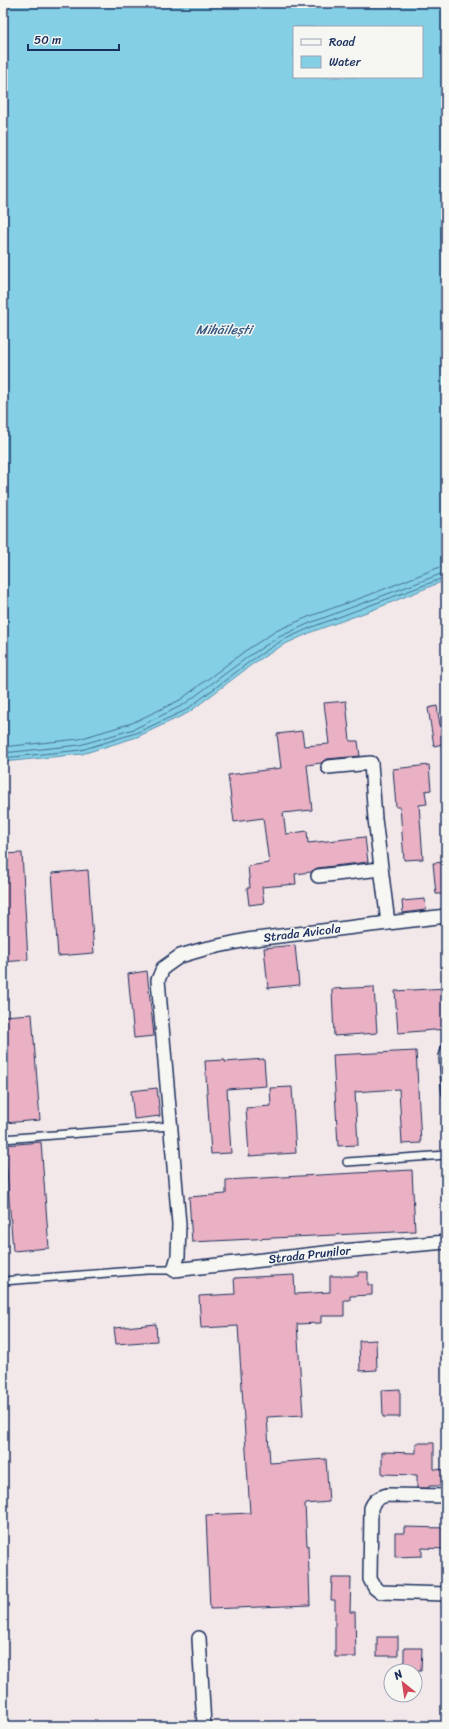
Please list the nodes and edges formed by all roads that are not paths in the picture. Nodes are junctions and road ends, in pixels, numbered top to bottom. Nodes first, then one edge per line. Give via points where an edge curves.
1 (328, 767) dead end
2 (381, 869) junction
3 (318, 876) dead end
4 (446, 916) edge
5 (388, 922) junction
6 (446, 1047) edge
7 (446, 1093) edge
8 (170, 1126) junction
9 (3, 1139) edge
10 (446, 1155) edge
11 (347, 1162) dead end
12 (446, 1242) edge
13 (174, 1270) junction
14 (3, 1280) edge
15 (446, 1496) edge
16 (446, 1594) edge
17 (199, 1638) dead end
18 (204, 1726) edge

1 - 2 street via 371,763
2 - 3 street
2 - 5 street
4 - 5 street, Strada Avicola
5 - 8 street, Strada Avicola via 204,948 180,956 162,968 158,980
6 - 7 lane via 443,1056
8 - 9 lane
8 - 13 street via 179,1224 178,1256
10 - 11 lane
12 - 13 street, Strada Prunilor
13 - 14 lane
15 - 16 street via 387,1495 379,1497 373,1503 370,1579 380,1592
17 - 18 street

